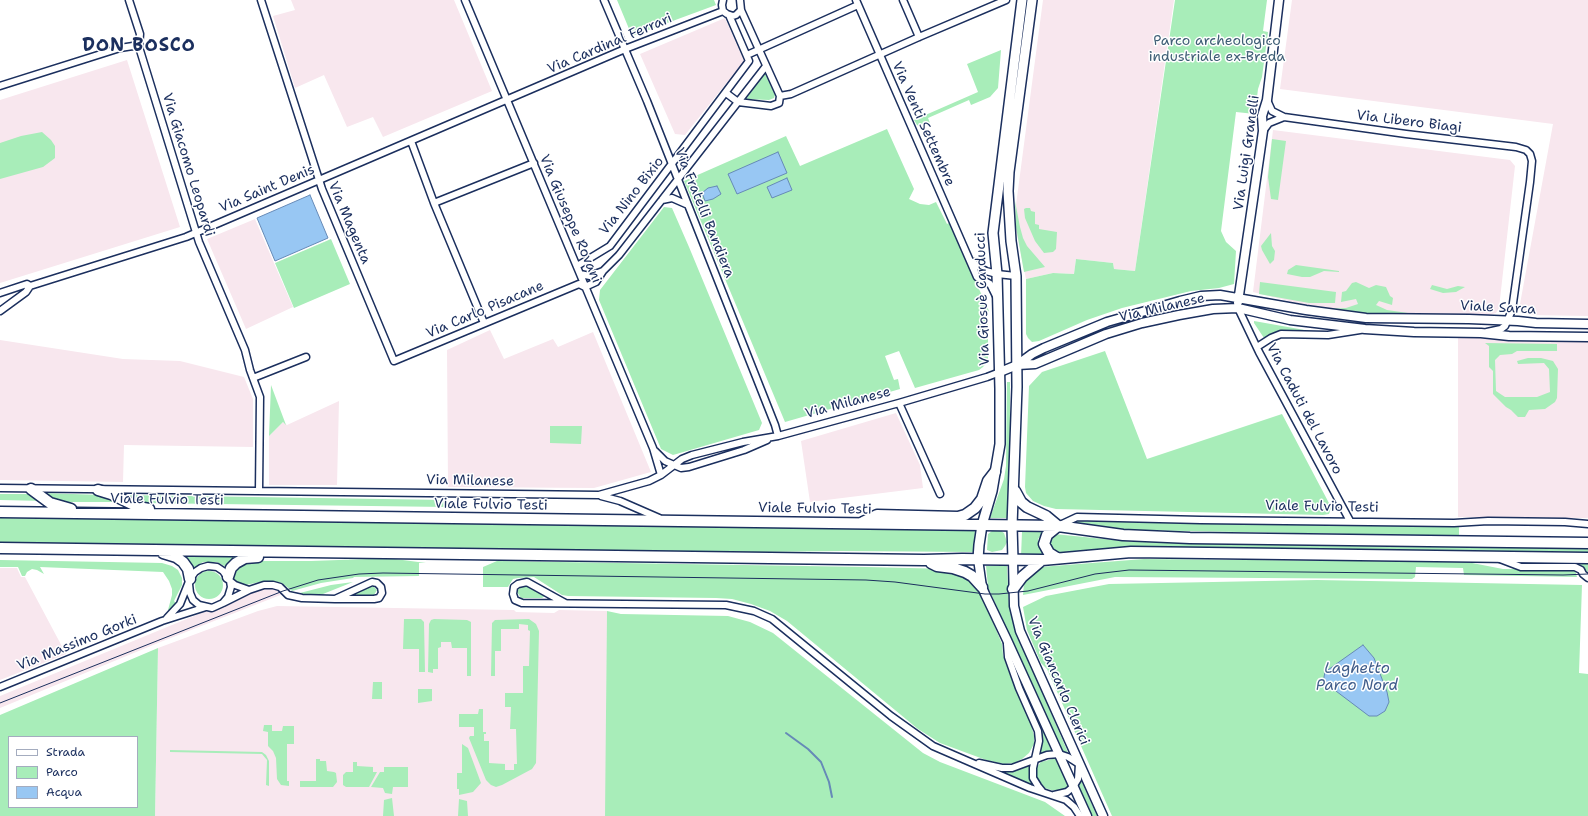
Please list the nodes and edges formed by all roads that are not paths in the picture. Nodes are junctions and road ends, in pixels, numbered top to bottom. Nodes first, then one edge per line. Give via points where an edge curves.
1 (129, 0) edge
2 (261, 0) edge
3 (465, 0) edge
4 (604, 0) edge
5 (723, 0) edge
6 (741, 0) edge
7 (903, 0) edge
8 (1006, 0) edge
9 (1022, 0) edge
10 (1032, 0) edge
11 (1279, 0) edge
12 (857, 3) edge
13 (741, 10) junction
14 (723, 11) junction
15 (730, 15) junction
16 (919, 37) junction
17 (139, 47) junction
18 (625, 49) junction
19 (759, 50) junction
20 (879, 54) junction
21 (747, 55) junction
22 (766, 66) junction
23 (0, 86) edge
24 (726, 92) junction
25 (780, 96) junction
26 (508, 100) junction
27 (1267, 100) junction
28 (738, 102) junction
29 (1284, 117) junction
30 (1262, 131) junction
31 (410, 141) junction
32 (534, 164) junction
33 (672, 165) junction
34 (319, 180) junction
35 (678, 180) junction
36 (662, 200) junction
37 (434, 204) junction
38 (688, 205) junction
39 (196, 233) junction
40 (610, 246) junction
41 (619, 255) junction
42 (969, 258) junction
43 (577, 266) junction
44 (603, 272) junction
45 (580, 274) junction
46 (996, 274) junction
47 (1016, 276) junction
48 (30, 286) junction
49 (585, 286) junction
50 (0, 293) edge
51 (1239, 298) junction
52 (998, 301) junction
53 (1238, 308) junction
54 (0, 311) edge
55 (1408, 319) joint
56 (1508, 320) junction
57 (484, 323) junction
58 (1588, 324) edge
59 (1365, 329) junction
60 (1414, 332) joint
61 (1481, 333) junction
62 (1588, 337) edge
63 (1257, 347) junction
64 (306, 357) dead end
65 (394, 361) joint
66 (1017, 365) junction
67 (1000, 372) junction
68 (253, 380) junction
69 (899, 402) junction
70 (778, 436) junction
71 (652, 448) junction
72 (674, 466) junction
73 (995, 472) junction
74 (661, 475) junction
75 (0, 488) edge
76 (31, 489) junction
77 (98, 490) junction
78 (259, 491) junction
79 (1015, 491) junction
80 (940, 494) dead end
81 (599, 495) junction
82 (0, 512) edge
83 (92, 514) junction
84 (177, 514) junction
85 (666, 521) junction
86 (1350, 521) junction
87 (860, 523) junction
88 (1588, 524) edge
89 (982, 525) junction
90 (1012, 526) junction
91 (1058, 526) junction
92 (1588, 542) edge
93 (0, 548) edge
94 (156, 550) junction
95 (328, 553) junction
96 (1492, 557) junction
97 (1057, 558) junction
98 (1588, 558) edge
99 (978, 559) junction
100 (924, 560) junction
101 (1013, 560) junction
102 (1042, 560) junction
103 (1588, 578) edge
104 (229, 579) junction
105 (190, 582) junction
106 (982, 587) junction
107 (1013, 589) junction
108 (249, 590) junction
109 (335, 599) junction
110 (223, 603) junction
111 (565, 603) junction
112 (206, 607) junction
113 (162, 621) junction
114 (1007, 640) junction
115 (0, 687) edge
116 (1058, 754) junction
117 (1034, 759) junction
118 (968, 761) junction
119 (1079, 764) junction
120 (1073, 787) junction
121 (1044, 792) junction
122 (1054, 795) junction
123 (1080, 816) edge
124 (1087, 816) edge
125 (1103, 816) edge

1 - 17 street, Via Giacomo Leopardi via 140,34
2 - 34 street, Via Magenta
3 - 26 street, Via Giuseppe Rovani
4 - 18 street, Via Fratelli Bandiera
5 - 14 street
6 - 13 street
7 - 16 street
8 - 16 street
9 - 46 main road, Via Giosuè Carducci via 993,233
10 - 47 main road via 1009,172 1009,216
11 - 27 street, Via Luigi Granelli
12 - 19 street
12 - 20 street, Via Venti Settembre
13 - 15 street via 736,15
13 - 19 street
14 - 15 street
14 - 18 street, Via Cardinal Ferrari
15 - 21 street
16 - 20 street
17 - 23 street via 120,48
17 - 39 street, Via Giacomo Leopardi
18 - 26 street, Via Cardinal Ferrari
18 - 33 street, Via Fratelli Bandiera
19 - 21 street
19 - 22 street
20 - 25 street via 791,94
20 - 42 street, Via Venti Settembre
21 - 24 street, Via Nino Bixio via 749,62
22 - 25 street
22 - 28 street, Via Nino Bixio
24 - 28 street
24 - 33 street, Via Nino Bixio
25 - 28 street via 778,102 772,106
26 - 31 street, Via Saint Denis
26 - 32 street, Via Giuseppe Rovani
27 - 29 street via 1272,110
27 - 30 street, Via Luigi Granelli via 1262,116
28 - 35 street, Via Nino Bixio
29 - 30 street via 1269,123
29 - 56 street, Via Libero Biagi via 1526,150 1532,161 1514,301
30 - 51 street, Via Luigi Granelli
31 - 34 street, Via Saint Denis
31 - 37 street
32 - 37 street
32 - 43 street, Via Giuseppe Rovani
33 - 35 street, Via Fratelli Bandiera
33 - 40 street, Via Nino Bixio
34 - 39 street, Via Saint Denis
34 - 65 street, Via Magenta
35 - 36 street, Via Nino Bixio
35 - 38 street, Via Fratelli Bandiera
36 - 38 street, Via Nino Bixio via 672,198
36 - 41 street, Via Nino Bixio
37 - 57 street
38 - 70 street, Via Fratelli Bandiera
39 - 48 street, Via Saint Denis
39 - 68 street, Via Giacomo Leopardi via 245,350
40 - 41 street
40 - 43 street, Via Nino Bixio
41 - 44 street, Via Nino Bixio
42 - 46 street via 977,266
42 - 52 street, Via Venti Settembre via 977,277 990,284
43 - 45 street, Via Giuseppe Rovani
44 - 45 street via 590,276
44 - 49 street, Via Nino Bixio via 596,282
45 - 49 street, Via Giuseppe Rovani
46 - 47 street
46 - 52 main road, Via Giosuè Carducci
47 - 66 main road
48 - 50 street, Via Saint Denis via 27,284
48 - 54 street via 26,292
49 - 57 street, Via Carlo Pisacane via 579,284
49 - 71 street, Via Giuseppe Rovani
51 - 53 street, Via Luigi Granelli
51 - 55 street, Via Milanese via 1353,317
51 - 66 street, Via Milanese via 1201,296 1107,322 1038,351
52 - 67 main road, Via Giosuè Carducci
53 - 59 street, Via Milanese via 1290,320
53 - 63 street, Via Caduti del Lavoro
53 - 66 street, Via Milanese via 1208,310 1142,323 1106,334 1035,364
55 - 56 street, Viale Sarca
56 - 58 street, Viale Sarca via 1536,324
56 - 61 street via 1501,329
57 - 65 street, Via Carlo Pisacane
59 - 60 street, Via Milanese
59 - 63 street via 1328,335 1281,334
60 - 61 street, Viale Sarca
61 - 62 street, Viale Sarca
63 - 86 street, Via Caduti del Lavoro
64 - 68 street
66 - 67 street, Via Milanese
66 - 79 main road
67 - 69 street, Via Milanese
67 - 73 main road, Via Giosuè Carducci via 1000,444
68 - 78 street, Via Giacomo Leopardi via 260,397
69 - 70 street, Via Milanese
69 - 80 street
70 - 72 street, Via Milanese via 692,455
70 - 72 street, Via Milanese via 744,450 689,467
71 - 72 street, Via Giuseppe Rovani
71 - 74 street, Via Giuseppe Rovani
72 - 74 street, Via Milanese
73 - 87 main road via 988,481 982,499 965,515 877,515
73 - 89 main road, Via Giosuè Carducci
74 - 81 street, Via Milanese
75 - 76 street, Viale Fulvio Testi
76 - 77 street, Viale Fulvio Testi
76 - 83 main road via 56,506
77 - 78 street, Viale Fulvio Testi
77 - 84 main road via 138,507
78 - 81 street, Via Milanese
79 - 90 main road
79 - 91 main road via 1027,507 1046,516
81 - 85 street via 620,501
82 - 83 main road, Viale Fulvio Testi
83 - 84 main road, Viale Fulvio Testi
84 - 85 main road, Viale Fulvio Testi
85 - 87 main road, Viale Fulvio Testi
86 - 88 street, Viale Fulvio Testi
86 - 91 street, Viale Fulvio Testi via 1077,517
87 - 89 main road, Viale Fulvio Testi
89 - 90 main road, Viale Fulvio Testi
89 - 99 main road
90 - 91 main road, Viale Fulvio Testi
90 - 101 main road
91 - 92 main road, Viale Fulvio Testi via 1123,535 1190,538
91 - 97 main road via 1047,535 1044,544 1049,554
93 - 94 main road
94 - 95 main road
94 - 105 main road via 183,562 188,569
95 - 100 main road
95 - 104 main road via 245,558 231,568
96 - 97 main road via 1131,552
96 - 98 main road
96 - 103 street via 1521,567 1575,567
97 - 102 main road
99 - 100 main road
99 - 101 main road
99 - 106 street, Via Giancarlo Clerici
100 - 106 main road via 937,566 965,572
101 - 102 main road
101 - 107 street, Via Giancarlo Clerici
102 - 107 main road via 1022,577
104 - 105 street via 217,567 208,566 195,572
104 - 108 street via 235,585
104 - 110 street via 230,594
105 - 112 street via 190,593 194,600
105 - 113 street, Via Massimo Gorki via 180,604
106 - 114 street, Via Giancarlo Clerici
107 - 119 street, Via Giancarlo Clerici via 1020,631
108 - 109 street via 273,585 294,597
108 - 110 street
109 - 109 street via 372,582 381,587 382,593 379,598
110 - 112 street
111 - 111 street via 527,582 514,587 513,594 519,602
111 - 118 street via 726,605 754,611 772,619 910,732 933,746
112 - 113 street, Via Massimo Gorki
113 - 115 street, Via Massimo Gorki
114 - 116 street, Via Giancarlo Clerici
114 - 117 street, Via Giancarlo Clerici via 1008,657 1038,731 1039,741
116 - 117 street, Via Giancarlo Clerici
116 - 119 street, Via Giancarlo Clerici
116 - 120 street, Via Giancarlo Clerici
117 - 118 street via 1012,768
117 - 121 street, Via Giancarlo Clerici via 1033,778
118 - 121 street
119 - 120 street, Via Giancarlo Clerici via 1078,779
119 - 125 street, Via Giancarlo Clerici
120 - 122 street
120 - 124 street, Via Giancarlo Clerici
121 - 122 street
122 - 123 street via 1066,800

